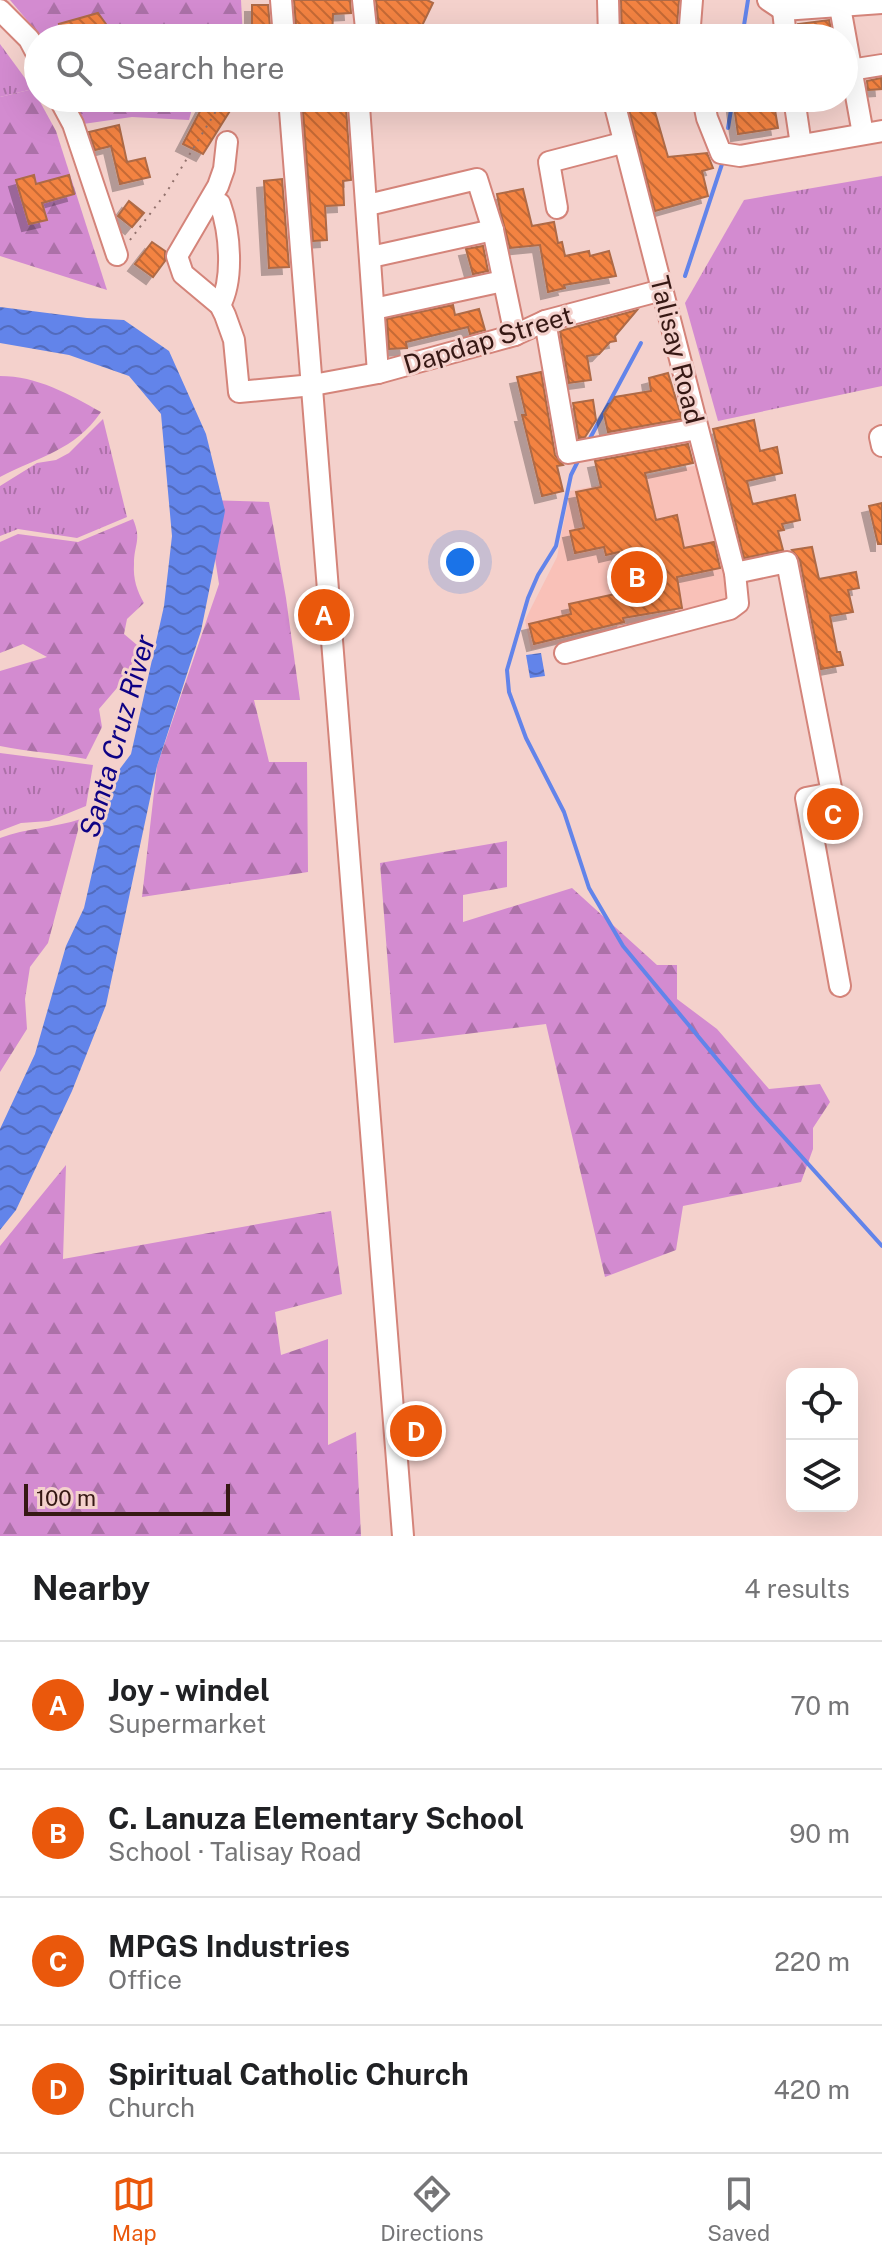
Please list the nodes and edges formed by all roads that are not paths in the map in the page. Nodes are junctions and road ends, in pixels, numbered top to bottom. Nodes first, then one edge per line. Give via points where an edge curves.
1 (281, 0) edge
2 (363, 0) edge
3 (608, 0) edge
4 (692, 0) edge
5 (882, 3) edge
6 (775, 5) edge
7 (831, 5) edge
8 (0, 10) edge
9 (283, 24) edge
10 (366, 24) edge
11 (609, 24) edge
12 (690, 24) edge
13 (781, 24) edge
14 (24, 34) edge
15 (882, 65) edge
16 (858, 69) edge
17 (858, 95) edge
18 (67, 112) edge
19 (290, 112) edge
20 (360, 112) edge
21 (616, 112) edge
22 (706, 112) edge
23 (796, 112) edge
24 (873, 132) edge
25 (227, 142) dead end
26 (622, 143) junction
27 (801, 145) junction
28 (208, 204) junction
29 (368, 205) junction
30 (557, 208) dead end
31 (493, 230) junction
32 (117, 255) road end
33 (371, 257) junction
34 (503, 281) junction
35 (662, 290) junction
36 (220, 305) junction
37 (374, 309) junction
38 (545, 321) junction
39 (515, 335) junction
40 (378, 373) junction
41 (313, 385) junction
42 (697, 429) junction
43 (735, 573) junction
44 (565, 653) dead end
45 (840, 986) dead end
46 (403, 1536) edge

1 - 9 street
2 - 10 street
3 - 11 street
4 - 12 street
5 - 7 street
6 - 7 street
6 - 13 street
8 - 14 street
15 - 16 street
17 - 24 street
18 - 32 street
19 - 41 street
20 - 29 street
21 - 26 street, Talisay Road
22 - 27 street via 721,153 740,156
23 - 27 street
24 - 27 street
25 - 28 street via 224,169
26 - 30 street via 549,162
26 - 35 street, Talisay Road
28 - 36 street via 220,204 224,216 230,275
28 - 36 street via 177,256 183,274
29 - 31 street via 477,179
29 - 33 street
31 - 33 street
31 - 34 street
33 - 37 street
34 - 37 street
34 - 39 street
35 - 38 street, Dapdap Street
35 - 42 street, Talisay Road
36 - 41 street, Dapdap Street via 234,340 239,392
37 - 40 street
38 - 39 street, Dapdap Street
38 - 42 street via 568,453
39 - 40 street, Dapdap Street
40 - 41 street, Dapdap Street
41 - 46 street
42 - 43 street, Talisay Road
43 - 44 street, Talisay Road via 738,603 730,609
43 - 45 street via 787,562 832,793 806,798

